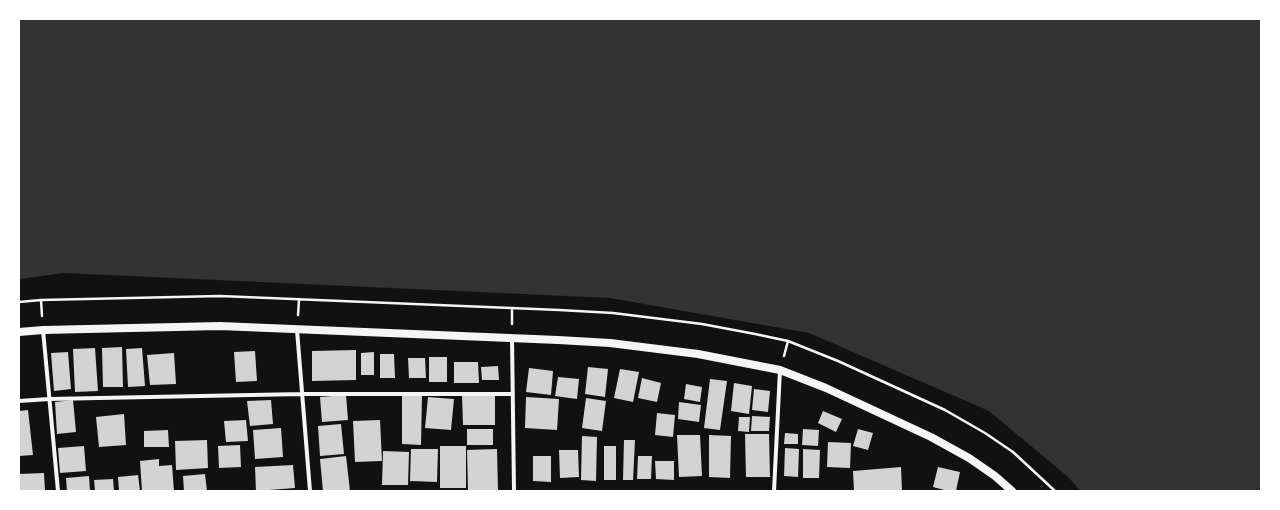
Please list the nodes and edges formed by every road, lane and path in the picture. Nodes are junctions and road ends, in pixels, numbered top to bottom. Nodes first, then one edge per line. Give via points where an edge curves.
1 (43, 330) junction
2 (298, 330) junction
3 (19, 332) edge
4 (512, 338) junction
5 (780, 370) junction
6 (302, 394) junction
7 (513, 394) junction
8 (49, 399) junction
9 (19, 401) edge
10 (58, 491) edge
11 (310, 491) edge
12 (514, 491) edge
13 (774, 491) edge
14 (1012, 491) edge

1 - 2 main road via 220,326
1 - 3 main road
1 - 8 street
2 - 4 main road
2 - 6 street
4 - 5 main road via 610,343 698,354
4 - 7 street
5 - 13 street
5 - 14 main road via 826,388 931,437 969,458
6 - 7 street
6 - 8 street
6 - 11 street
7 - 12 street
8 - 9 street
8 - 10 street

